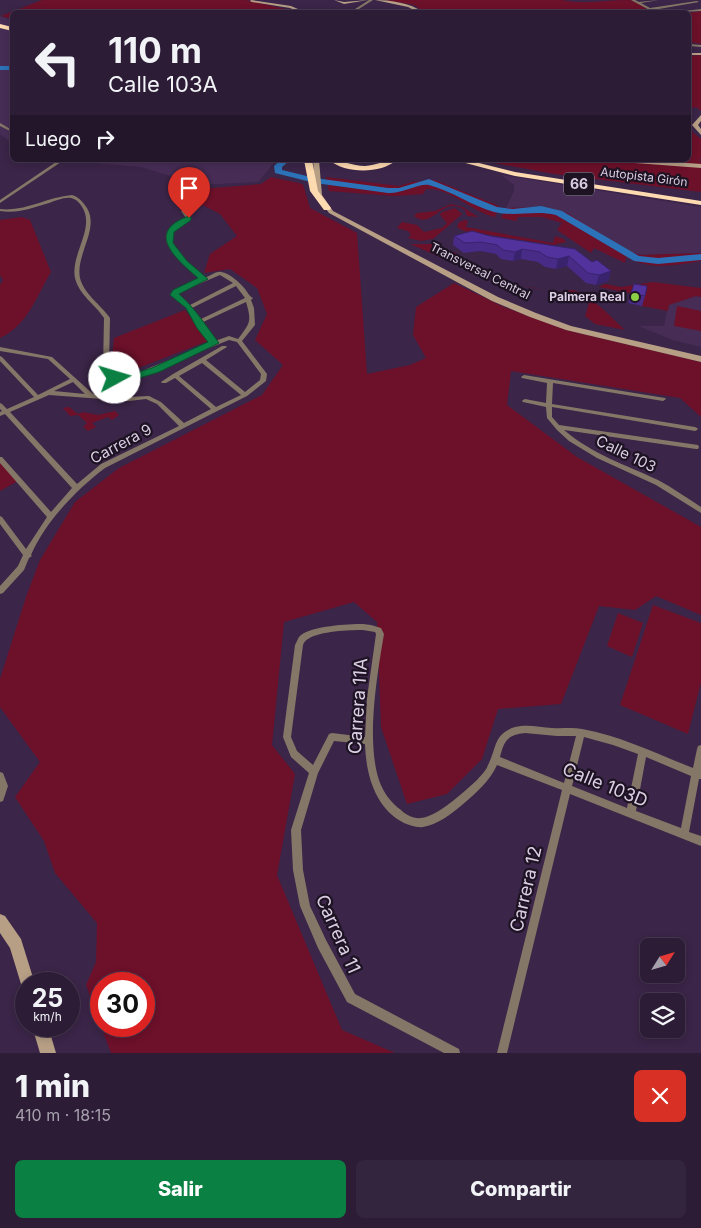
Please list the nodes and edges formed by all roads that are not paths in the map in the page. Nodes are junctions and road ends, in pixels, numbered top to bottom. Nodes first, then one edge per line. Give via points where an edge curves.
1 (252, 0) edge
2 (336, 0) edge
3 (366, 0) edge
4 (371, 0) edge
5 (377, 0) edge
6 (633, 0) edge
7 (657, 0) edge
8 (697, 2) edge
9 (638, 3) junction
10 (650, 9) joint
11 (297, 10) edge
12 (356, 10) edge
13 (417, 10) edge
14 (701, 116) edge
15 (701, 133) edge
16 (59, 162) edge
17 (309, 162) edge
18 (316, 162) edge
19 (322, 162) edge
20 (337, 162) edge
21 (389, 162) edge
22 (464, 162) edge
23 (477, 162) edge
24 (648, 162) edge
25 (701, 166) edge
26 (318, 180) junction
27 (701, 195) edge
28 (0, 202) edge
29 (701, 203) edge
30 (327, 208) joint
31 (0, 210) edge
32 (183, 210) dead end
33 (204, 279) junction
34 (236, 284) junction
35 (250, 298) junction
36 (189, 307) junction
37 (198, 322) junction
38 (239, 341) junction
39 (214, 343) junction
40 (224, 347) dead end
41 (0, 349) edge
42 (701, 352) edge
43 (0, 358) edge
44 (701, 359) edge
45 (202, 360) junction
46 (175, 375) junction
47 (524, 377) dead end
48 (73, 380) junction
49 (550, 381) junction
50 (164, 382) dead end
51 (48, 393) junction
52 (245, 395) junction
53 (91, 396) junction
54 (37, 397) junction
55 (663, 400) dead end
56 (525, 402) dead end
57 (0, 405) edge
58 (550, 406) junction
59 (216, 410) junction
60 (3, 413) edge
61 (183, 426) junction
62 (558, 427) junction
63 (695, 429) dead end
64 (696, 447) dead end
65 (0, 459) edge
66 (75, 487) junction
67 (701, 510) edge
68 (51, 517) junction
69 (0, 519) edge
70 (28, 556) junction
71 (0, 589) edge
72 (581, 733) junction
73 (370, 741) junction
74 (701, 749) edge
75 (642, 754) junction
76 (496, 760) junction
77 (314, 772) junction
78 (698, 774) edge
79 (0, 776) edge
80 (566, 786) junction
81 (0, 798) edge
82 (631, 812) junction
83 (684, 834) junction
84 (701, 841) edge
85 (0, 921) edge
86 (24, 972) edge
87 (43, 1037) edge
88 (47, 1052) edge
89 (455, 1053) edge
90 (502, 1053) edge

1 - 11 main road
2 - 3 main road via 346,3
4 - 12 street
5 - 13 main road
6 - 9 street
7 - 9 street
8 - 10 street
9 - 10 street
14 - 15 main road via 695,123
16 - 28 street
17 - 26 highway
18 - 26 main road, Transversal Central
19 - 26 main road, Transversal Central
20 - 21 highway via 359,168
22 - 29 highway, Autopista Girón / 66 via 484,168
23 - 27 highway, Autopista Girón / 66 via 553,177
24 - 25 main road
26 - 30 highway via 315,195
26 - 42 main road, Transversal Central via 328,199 339,210 510,300 559,318
30 - 44 main road, Transversal Central via 480,291 533,315 569,328
31 - 39 street via 13,212 64,197 79,200 90,222 76,260 77,276 84,293 107,318 106,368 109,376 133,377
32 - 33 street via 189,218 171,230 168,236 170,243 184,263
33 - 34 street via 220,273
33 - 36 street via 174,293
34 - 35 street
34 - 36 street
35 - 37 street
35 - 38 street via 252,325
36 - 37 street
37 - 39 street
38 - 39 street via 229,338
38 - 52 street, Carrera 9 via 265,377
40 - 45 street
41 - 48 street via 50,358
43 - 54 street
45 - 46 street
45 - 52 street
46 - 50 street
46 - 59 street
47 - 49 street
48 - 51 street
48 - 53 street
49 - 55 street
49 - 58 street
51 - 53 street
51 - 54 street
52 - 59 street, Carrera 9
53 - 61 street via 129,400 147,397 159,403
54 - 60 street
56 - 58 street
57 - 60 street
58 - 62 street via 549,417
58 - 63 street
59 - 61 street, Carrera 9
60 - 66 street
61 - 66 street, Carrera 9 via 103,466
62 - 64 street
62 - 67 street, Calle 103 via 589,451 661,485
65 - 68 street
66 - 68 street, Carrera 9
68 - 70 street, Carrera 9 via 33,542
69 - 70 street
70 - 71 street, Carrera 9
72 - 75 street
72 - 76 street via 530,729 509,732 499,743
72 - 80 street, Carrera 12
73 - 76 street, Carrera 11A via 371,764 384,799 394,811 408,820 421,823 435,819 448,809 488,775
73 - 77 street, Carrera 11 via 332,737
73 - 77 street, Carrera 11A via 378,630 342,628 302,638 287,737 294,754
74 - 78 street
75 - 78 street
75 - 82 street
76 - 80 street, Calle 103D
77 - 89 street, Carrera 11 via 296,830 298,870 305,906 322,944 351,998
78 - 83 street
79 - 81 street via 4,786
80 - 82 street, Calle 103D
80 - 90 street, Carrera 12
82 - 83 street, Calle 103D
83 - 84 street, Calle 103D
85 - 86 main road via 16,944
87 - 88 main road

